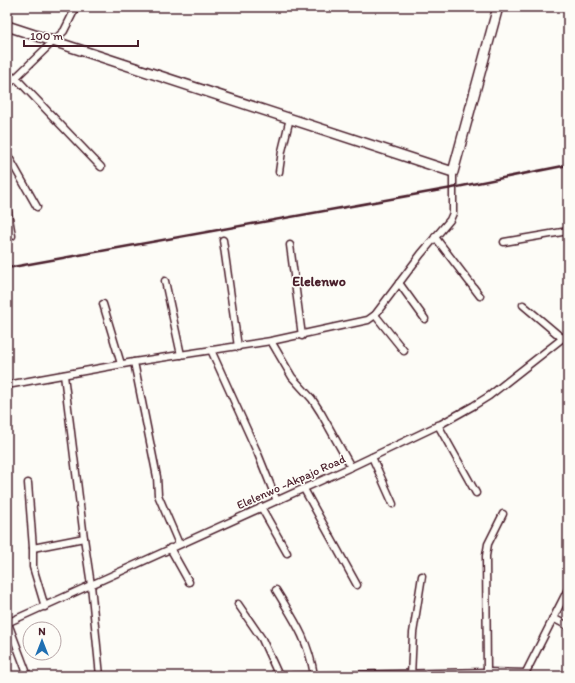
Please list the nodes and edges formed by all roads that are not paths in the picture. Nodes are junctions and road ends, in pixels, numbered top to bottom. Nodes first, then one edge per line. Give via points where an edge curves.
1 (76, 7) edge
2 (498, 7) edge
3 (7, 26) edge
4 (54, 41) junction
5 (16, 78) junction
6 (7, 86) edge
7 (290, 118) junction
8 (7, 154) edge
9 (101, 167) dead end
10 (279, 172) dead end
11 (452, 172) junction
12 (7, 206) edge
13 (37, 207) dead end
14 (568, 231) edge
15 (12, 236) dead end
16 (435, 237) junction
17 (223, 240) dead end
18 (504, 242) dead end
19 (290, 245) dead end
20 (165, 281) dead end
21 (399, 283) junction
22 (480, 296) dead end
23 (103, 304) dead end
24 (523, 305) dead end
25 (375, 315) junction
26 (425, 319) dead end
27 (568, 334) edge
28 (302, 336) junction
29 (562, 338) junction
30 (271, 342) junction
31 (238, 347) junction
32 (211, 350) junction
33 (404, 351) dead end
34 (181, 355) junction
35 (134, 362) junction
36 (121, 364) junction
37 (64, 375) junction
38 (7, 385) edge
39 (438, 425) junction
40 (372, 457) junction
41 (351, 467) junction
42 (28, 484) dead end
43 (304, 489) junction
44 (476, 493) dead end
45 (277, 501) junction
46 (393, 504) dead end
47 (261, 507) junction
48 (503, 514) dead end
49 (84, 538) junction
50 (179, 544) junction
51 (33, 548) junction
52 (170, 548) junction
53 (287, 553) dead end
54 (422, 576) dead end
55 (188, 582) dead end
56 (91, 585) junction
57 (357, 585) dead end
58 (568, 589) edge
59 (276, 590) dead end
60 (238, 604) dead end
61 (45, 607) junction
62 (553, 618) junction
63 (8, 623) edge
64 (568, 626) edge
65 (487, 672) junction
66 (524, 674) edge
67 (314, 675) edge
68 (411, 675) edge
69 (28, 676) edge
70 (100, 676) edge
71 (279, 676) edge
72 (293, 676) edge

1 - 4 street via 64,31
2 - 11 street
3 - 4 street
4 - 5 street
4 - 7 street
5 - 6 street
5 - 9 street
7 - 10 street
7 - 11 street
8 - 13 street
11 - 16 street via 452,213 447,224
12 - 15 street
14 - 18 street
16 - 21 street
16 - 22 street
17 - 31 street
19 - 28 street
20 - 34 street
21 - 25 street
21 - 26 street
23 - 36 street
24 - 29 street
25 - 28 street via 358,323
25 - 33 street
27 - 29 street, Elelenwo -Akpajo Road
28 - 30 street
29 - 39 street, Elelenwo -Akpajo Road via 489,396
30 - 31 street
30 - 41 street via 292,377 321,413
31 - 32 street
32 - 34 street
32 - 45 street
34 - 35 street
35 - 36 street
35 - 50 street via 157,477 158,495
36 - 37 street
37 - 38 street
37 - 49 street
39 - 40 street, Elelenwo -Akpajo Road
39 - 44 street
40 - 41 street, Elelenwo -Akpajo Road
40 - 46 street
41 - 43 street, Elelenwo -Akpajo Road
42 - 51 street
43 - 45 street, Elelenwo -Akpajo Road
43 - 57 street
45 - 47 street, Elelenwo -Akpajo Road
47 - 50 street, Elelenwo -Akpajo Road
47 - 53 street
48 - 65 street via 488,544 486,556
49 - 51 street
49 - 56 street
50 - 52 street, Elelenwo -Akpajo Road
51 - 61 street via 34,567
52 - 55 street
52 - 56 street, Elelenwo -Akpajo Road
54 - 68 street via 413,633
56 - 61 street, Elelenwo -Akpajo Road
56 - 70 street
58 - 62 street
59 - 67 street via 302,634 310,654
60 - 71 street via 262,640
61 - 63 street, Elelenwo -Akpajo Road
62 - 64 street
62 - 66 street
63 - 69 street
65 - 66 street
65 - 68 street
67 - 68 street
67 - 72 street

